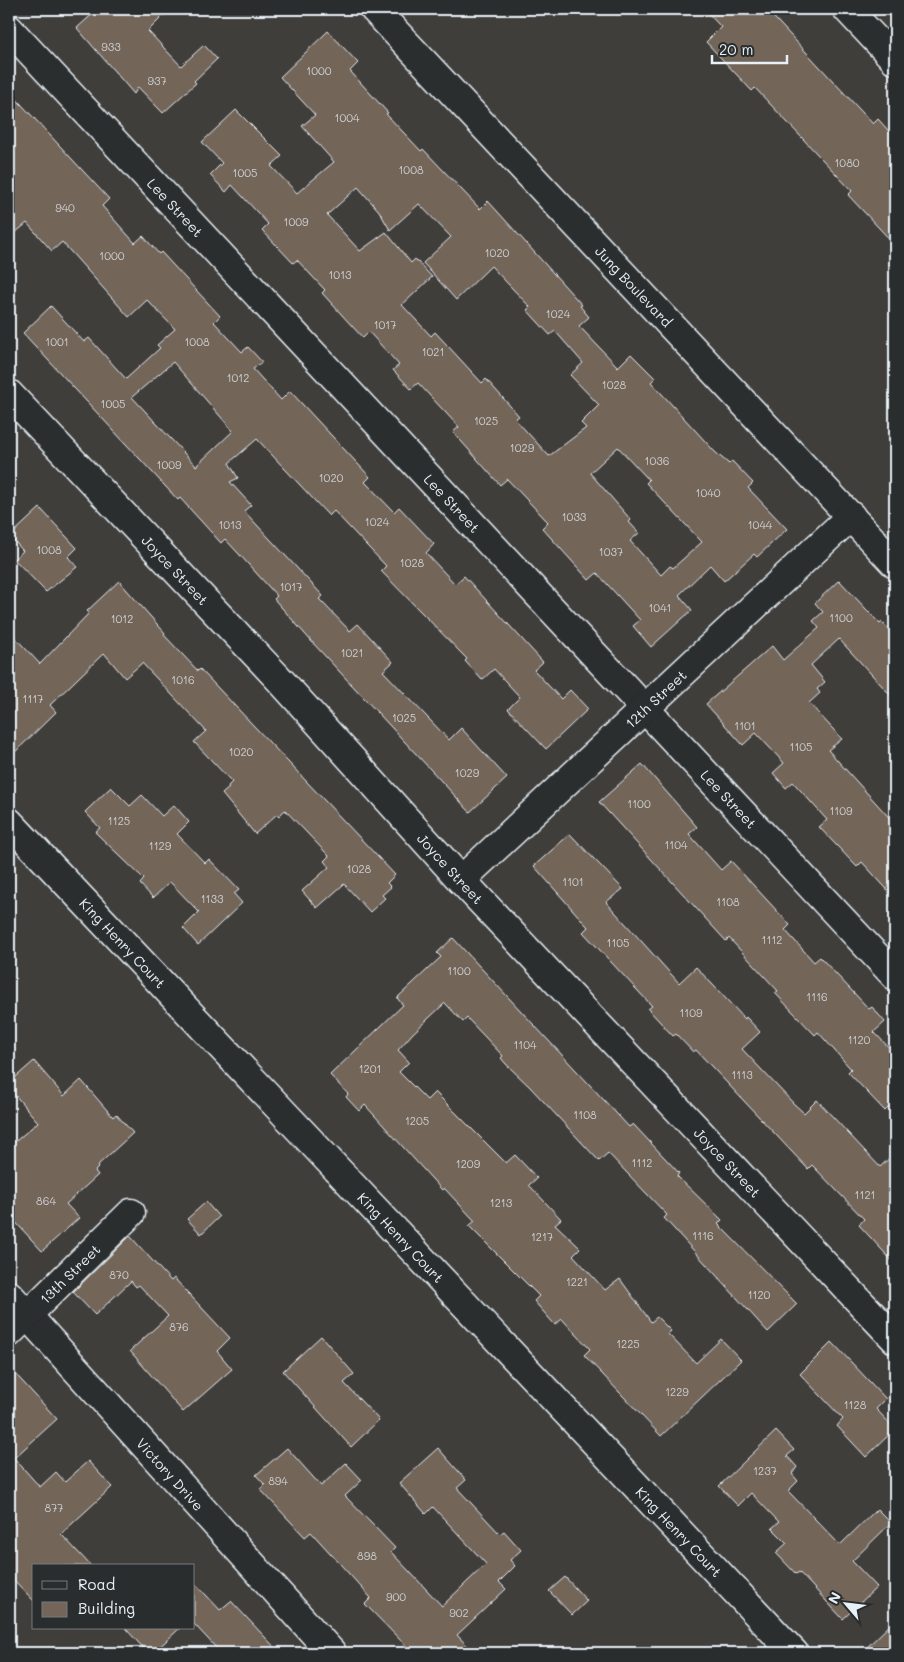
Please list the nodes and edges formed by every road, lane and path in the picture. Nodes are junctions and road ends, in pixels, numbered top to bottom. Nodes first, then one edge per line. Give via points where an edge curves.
1 (374, 9) edge
2 (847, 9) edge
3 (9, 29) edge
4 (895, 60) edge
5 (9, 394) edge
6 (851, 516) junction
7 (895, 564) edge
8 (645, 709) junction
9 (9, 822) edge
10 (461, 880) junction
11 (895, 976) edge
12 (130, 1214) dead end
13 (9, 1295) edge
14 (18, 1324) edge
15 (895, 1339) edge
16 (332, 1653) edge
17 (794, 1653) edge

1 - 6 street, Jung Boulevard
2 - 4 street
3 - 8 street, Lee Street
5 - 10 street, Joyce Street via 280,680
6 - 7 street, Jung Boulevard
6 - 8 street, 12th Street
8 - 10 street, 12th Street
8 - 11 street, Lee Street
9 - 17 street, King Henry Court
10 - 15 street, Joyce Street
12 - 14 street, 13th Street
13 - 14 street, Victory Drive
14 - 16 street, Victory Drive

